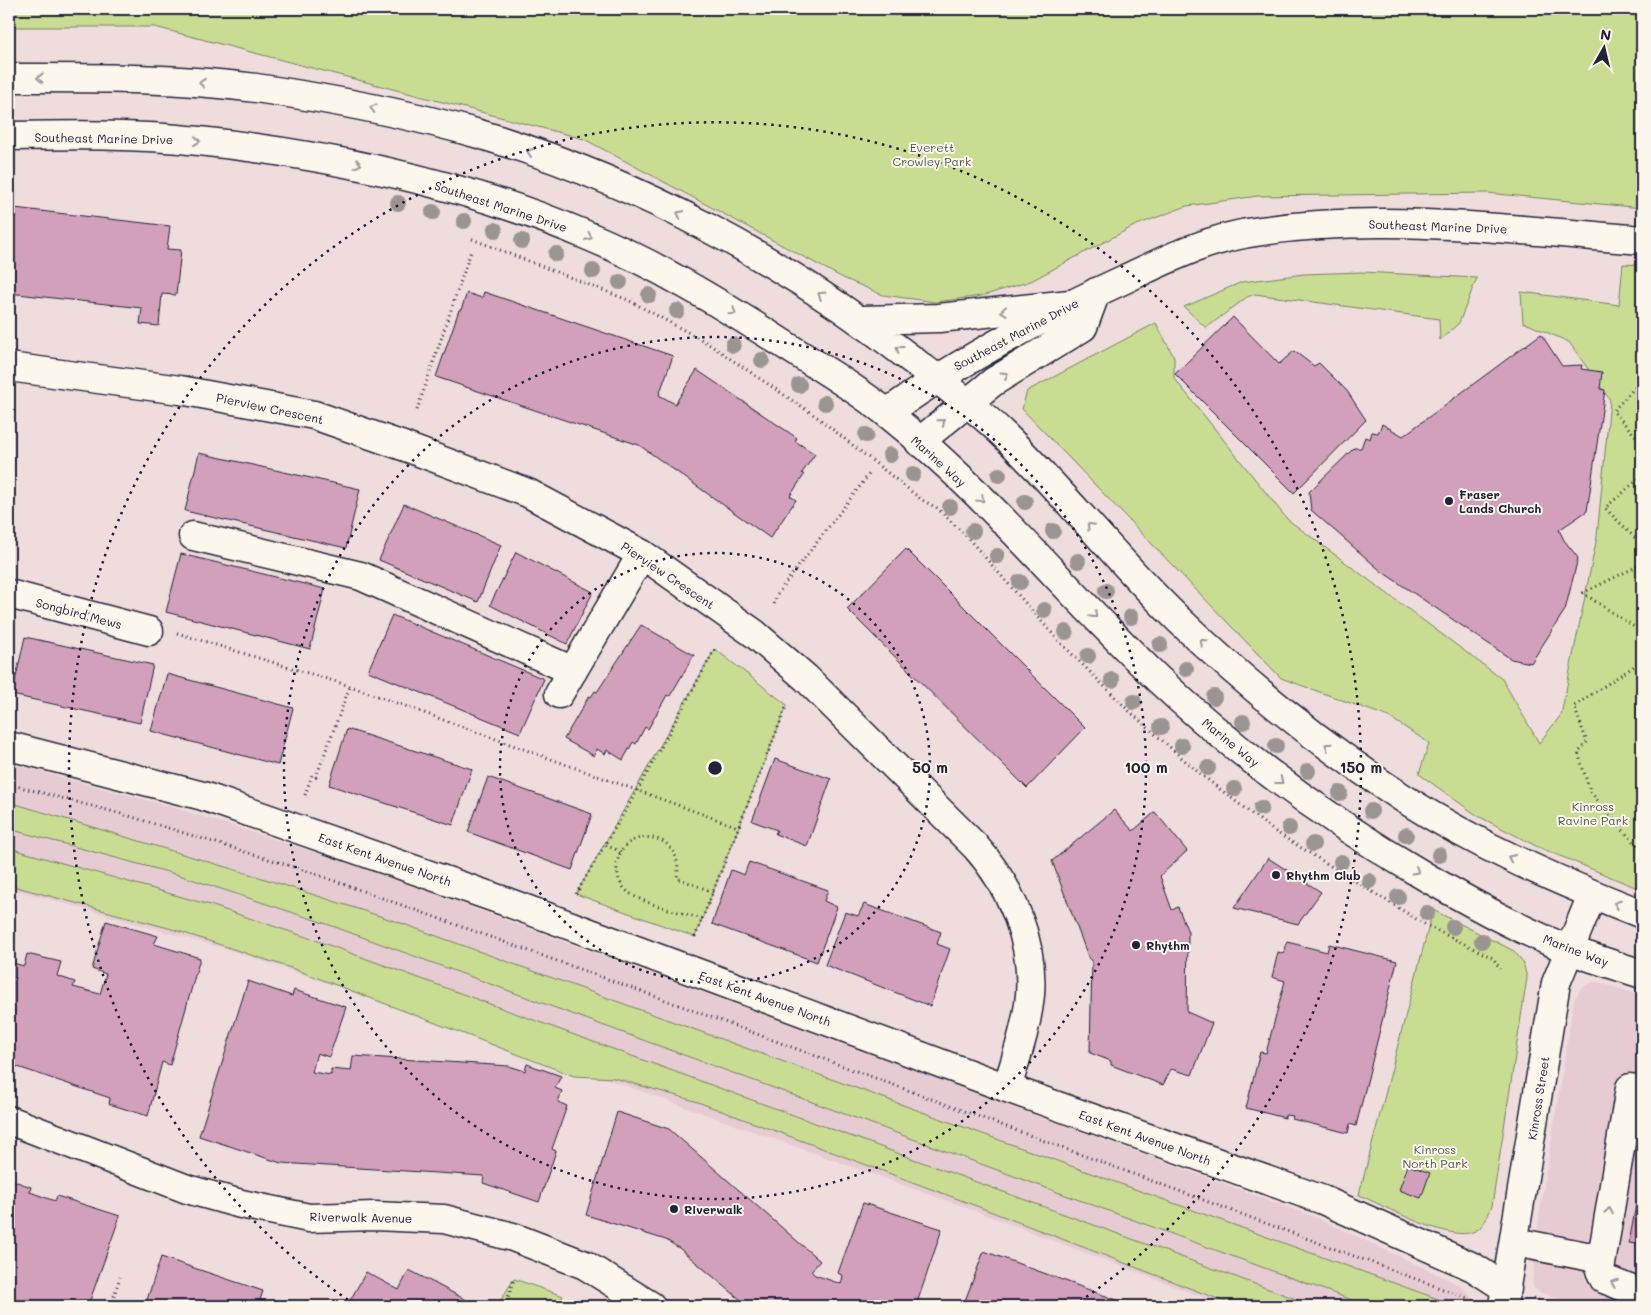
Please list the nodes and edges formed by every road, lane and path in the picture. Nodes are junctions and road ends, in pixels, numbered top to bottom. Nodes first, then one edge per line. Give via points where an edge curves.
1 (9, 78) edge
2 (9, 136) edge
3 (472, 239) dead end
4 (1642, 240) edge
5 (471, 251) dead end
6 (1096, 292) junction
7 (1070, 304) junction
8 (862, 320) junction
9 (9, 367) edge
10 (936, 378) junction
11 (1642, 380) edge
12 (966, 403) junction
13 (418, 410) dead end
14 (887, 413) junction
15 (919, 442) junction
16 (1642, 443) edge
17 (870, 473) dead end
18 (1642, 476) edge
19 (922, 500) dead end
20 (193, 536) dead end
21 (1642, 545) edge
22 (642, 554) junction
23 (1642, 564) edge
24 (9, 594) edge
25 (774, 604) dead end
26 (149, 631) joint
27 (1642, 632) edge
28 (715, 649) dead end
29 (1642, 661) edge
30 (573, 670) junction
31 (350, 686) junction
32 (559, 694) dead end
33 (787, 705) dead end
34 (9, 746) edge
35 (9, 784) edge
36 (637, 791) junction
37 (305, 795) dead end
38 (738, 827) junction
39 (606, 845) junction
40 (1642, 850) edge
41 (621, 852) junction
42 (713, 892) junction
43 (576, 894) dead end
44 (1592, 894) junction
45 (1642, 914) edge
46 (702, 919) junction
47 (695, 937) dead end
48 (1570, 950) junction
49 (1642, 974) edge
50 (1007, 1088) junction
51 (1642, 1090) edge
52 (9, 1120) edge
53 (1515, 1242) junction
54 (1365, 1259) dead end
55 (1600, 1259) junction
56 (120, 1277) dead end
57 (514, 1279) dead end
58 (1642, 1294) edge
59 (1505, 1298) edge
60 (111, 1306) edge
61 (505, 1306) edge
62 (651, 1306) edge

8 -> 1 street via 741,245 668,208 596,176 479,134 362,106 251,87 138,78
2 -> 14 street, Southeast Marine Drive via 80,135 197,140 355,164 427,181 508,206 585,234 721,303
3 - 19 path via 628,300 704,341 817,417
4 - 6 street, Southeast Marine Drive via 1398,222 1318,225 1223,238 1190,249
5 - 13 path
6 - 7 street, Southeast Marine Drive
12 -> 6 street, Southeast Marine Drive via 993,382 1083,327
7 -> 8 street via 939,318
7 - 10 street, Southeast Marine Drive
10 -> 8 street
9 - 22 street, Pierview Crescent via 180,390 314,416 528,494
10 - 12 street
10 - 14 street, Southeast Marine Drive
11 - 16 path via 1613,411
15 -> 12 street, Southeast Marine Drive
44 -> 12 street via 1498,851 1406,800 1321,742 1244,681 1176,618 1003,434
14 - 15 street, Marine Way
15 -> 48 street, Marine Way via 1030,547 1159,680 1228,741 1304,799 1388,855 1465,900
17 - 25 path via 778,593
18 - 21 path via 1605,508
20 - 30 street via 361,576
22 - 30 street
22 - 50 street, Pierview Crescent via 755,634 799,672 988,860 1016,912 1028,957 1030,996
23 - 27 path via 1583,593
24 - 26 street, Songbird Mews
26 - 31 path via 171,632
28 - 36 path
29 - 40 path via 1574,706 1587,742 1578,753 1590,791
30 - 32 street
31 - 36 path
31 - 37 path via 316,777 312,775
33 - 38 path
34 - 50 street, East Kent Avenue North via 212,799 504,901
35 - 54 path via 129,816 307,871
36 - 38 path
36 - 39 path
38 - 42 path
39 - 41 path
39 - 43 path
41 - 42 path via 638,838 659,839 674,851 678,878
41 - 46 path via 617,873 628,892
42 - 46 path
45 -> 44 street
44 - 48 street, Kinross Street
46 - 47 path
48 - 49 street, Marine Way
48 - 53 street, Kinross Street via 1556,983
50 - 59 street, East Kent Avenue North via 1331,1204 1473,1267
55 -> 51 street via 1630,1088
52 - 62 street, Riverwalk Avenue via 187,1189 241,1204 309,1218 444,1219 513,1237 585,1265
53 - 55 street
53 - 59 street, Kinross Street
58 -> 55 street via 1604,1279
56 - 60 path
57 - 61 path

